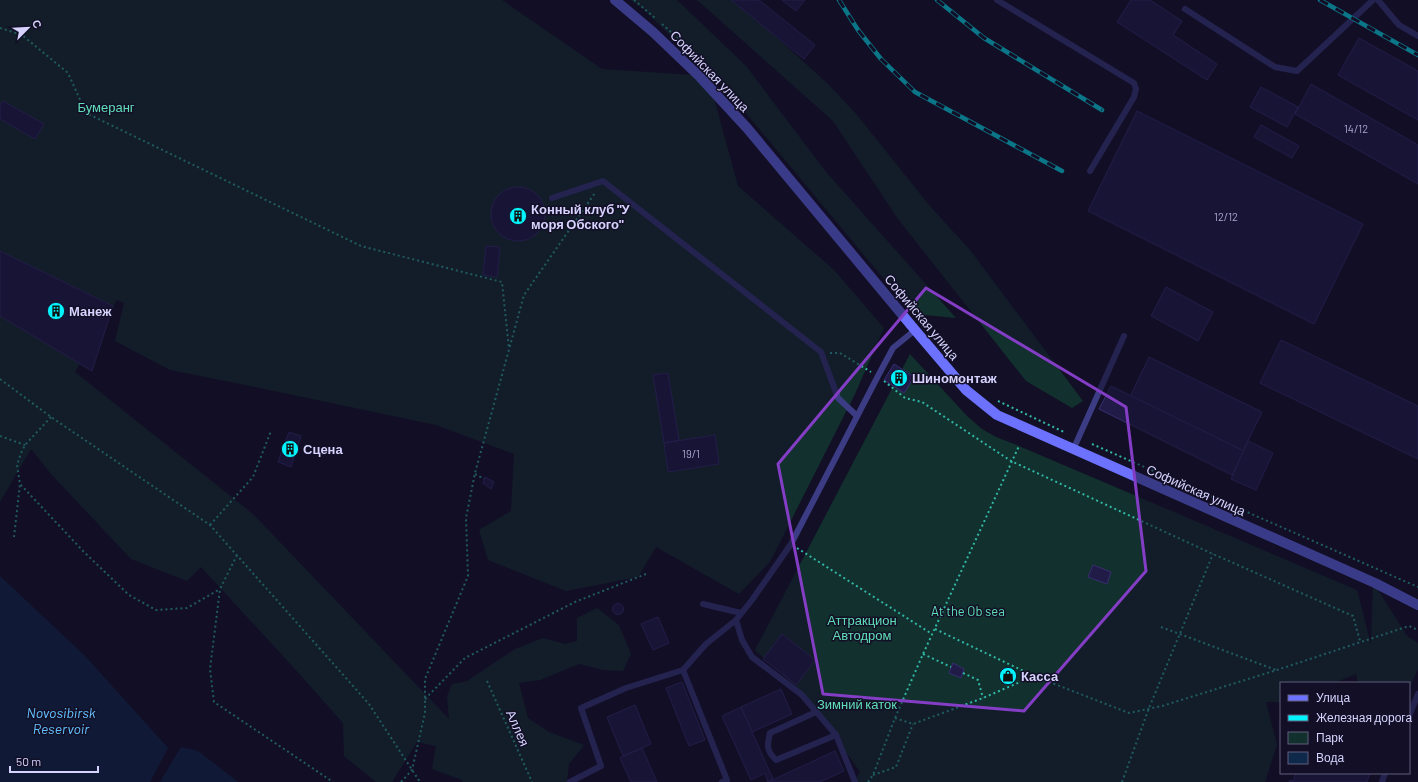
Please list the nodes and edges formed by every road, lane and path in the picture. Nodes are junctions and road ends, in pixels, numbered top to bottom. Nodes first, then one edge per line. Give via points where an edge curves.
1 (614, 0) edge
2 (634, 0) edge
3 (997, 0) edge
4 (1373, 0) edge
5 (1378, 0) edge
6 (1185, 9) dead end
7 (0, 28) edge
8 (1418, 36) edge
9 (702, 63) dead end
10 (1090, 171) dead end
11 (603, 181) junction
12 (552, 198) dead end
13 (915, 330) junction
14 (1124, 336) dead end
15 (509, 350) junction
16 (820, 352) junction
17 (878, 376) junction
18 (0, 379) edge
19 (993, 398) dead end
20 (857, 416) junction
21 (51, 417) junction
22 (271, 431) dead end
23 (0, 436) edge
24 (1078, 438) junction
25 (25, 446) junction
26 (1019, 446) dead end
27 (1073, 450) junction
28 (1011, 461) junction
29 (475, 473) junction
30 (484, 479) dead end
31 (20, 484) junction
32 (210, 526) junction
33 (14, 537) dead end
34 (791, 544) junction
35 (1213, 554) junction
36 (237, 555) junction
37 (646, 574) dead end
38 (1418, 588) edge
39 (220, 589) junction
40 (703, 604) dead end
41 (1418, 604) edge
42 (741, 613) junction
43 (736, 620) junction
44 (1161, 627) dead end
45 (935, 629) junction
46 (1418, 630) edge
47 (932, 634) junction
48 (1180, 634) junction
49 (1360, 641) junction
50 (923, 654) junction
51 (951, 667) dead end
52 (683, 670) junction
53 (1277, 670) junction
54 (963, 673) dead end
55 (1034, 676) junction
56 (487, 681) dead end
57 (1418, 694) edge
58 (983, 698) junction
59 (425, 699) junction
60 (1148, 708) junction
61 (816, 712) junction
62 (1410, 714) edge
63 (895, 718) junction
64 (913, 724) junction
65 (836, 735) junction
66 (412, 770) junction
67 (873, 775) junction
68 (333, 782) edge
69 (401, 782) edge
70 (420, 782) edge
71 (532, 782) edge
72 (570, 782) edge
73 (722, 782) edge
74 (855, 782) edge
75 (868, 782) edge
76 (1122, 782) edge

1 - 13 main road, Софийская улица via 653,32 700,77 747,128
2 - 9 path
3 - 10 lane via 1134,83 1134,97
4 - 6 lane via 1297,71 1276,67
5 - 8 lane via 1399,25
7 - 15 path via 22,35 68,73 86,112 361,246 502,282
11 - 12 lane
11 - 15 path via 524,295
11 - 16 lane
13 - 17 lane via 893,348
13 - 27 main road, Софийская улица via 966,390 997,415
14 - 24 lane
15 - 29 path
16 - 17 path via 840,353
16 - 20 lane via 838,398
17 - 20 lane
17 - 28 path via 905,398 922,402
18 - 21 path
19 - 24 path
20 - 34 lane
21 - 25 path
21 - 32 path
22 - 32 path via 253,477
23 - 25 path
24 - 27 lane
24 - 38 path
25 - 31 path via 17,465
26 - 28 path
27 - 41 main road, Софийская улица
28 - 35 path
28 - 45 path
29 - 30 path
29 - 59 path via 466,518 468,576 425,679
31 - 33 path
31 - 39 path via 129,595 156,610 187,608
32 - 36 path
34 - 42 lane
34 - 47 path
35 - 48 path
35 - 49 path via 1353,616
36 - 39 path
36 - 66 path via 369,704
37 - 59 path via 575,602 466,658
39 - 68 path via 210,669 214,702
40 - 42 lane
42 - 43 lane
43 - 52 lane via 706,644
43 - 61 lane via 742,640 752,657 802,695
44 - 48 path
45 - 47 path
45 - 55 path
46 - 49 path via 1409,626
47 - 50 path
48 - 53 path
48 - 60 path
49 - 53 path
50 - 51 path
50 - 63 path
52 - 72 lane via 626,688 581,708 601,766
52 - 73 lane via 727,780
53 - 60 path via 1162,706
54 - 58 path via 978,680
55 - 58 path
55 - 60 path via 1129,713
56 - 71 path, Аллея
57 - 62 lane
58 - 64 path
59 - 66 path via 425,713
60 - 76 path
61 - 65 lane
61 - 65 lane via 770,733 767,747 770,754 776,760
63 - 64 path
63 - 67 path
64 - 67 path via 896,767
65 - 74 lane
66 - 69 path
66 - 70 path
67 - 75 path

